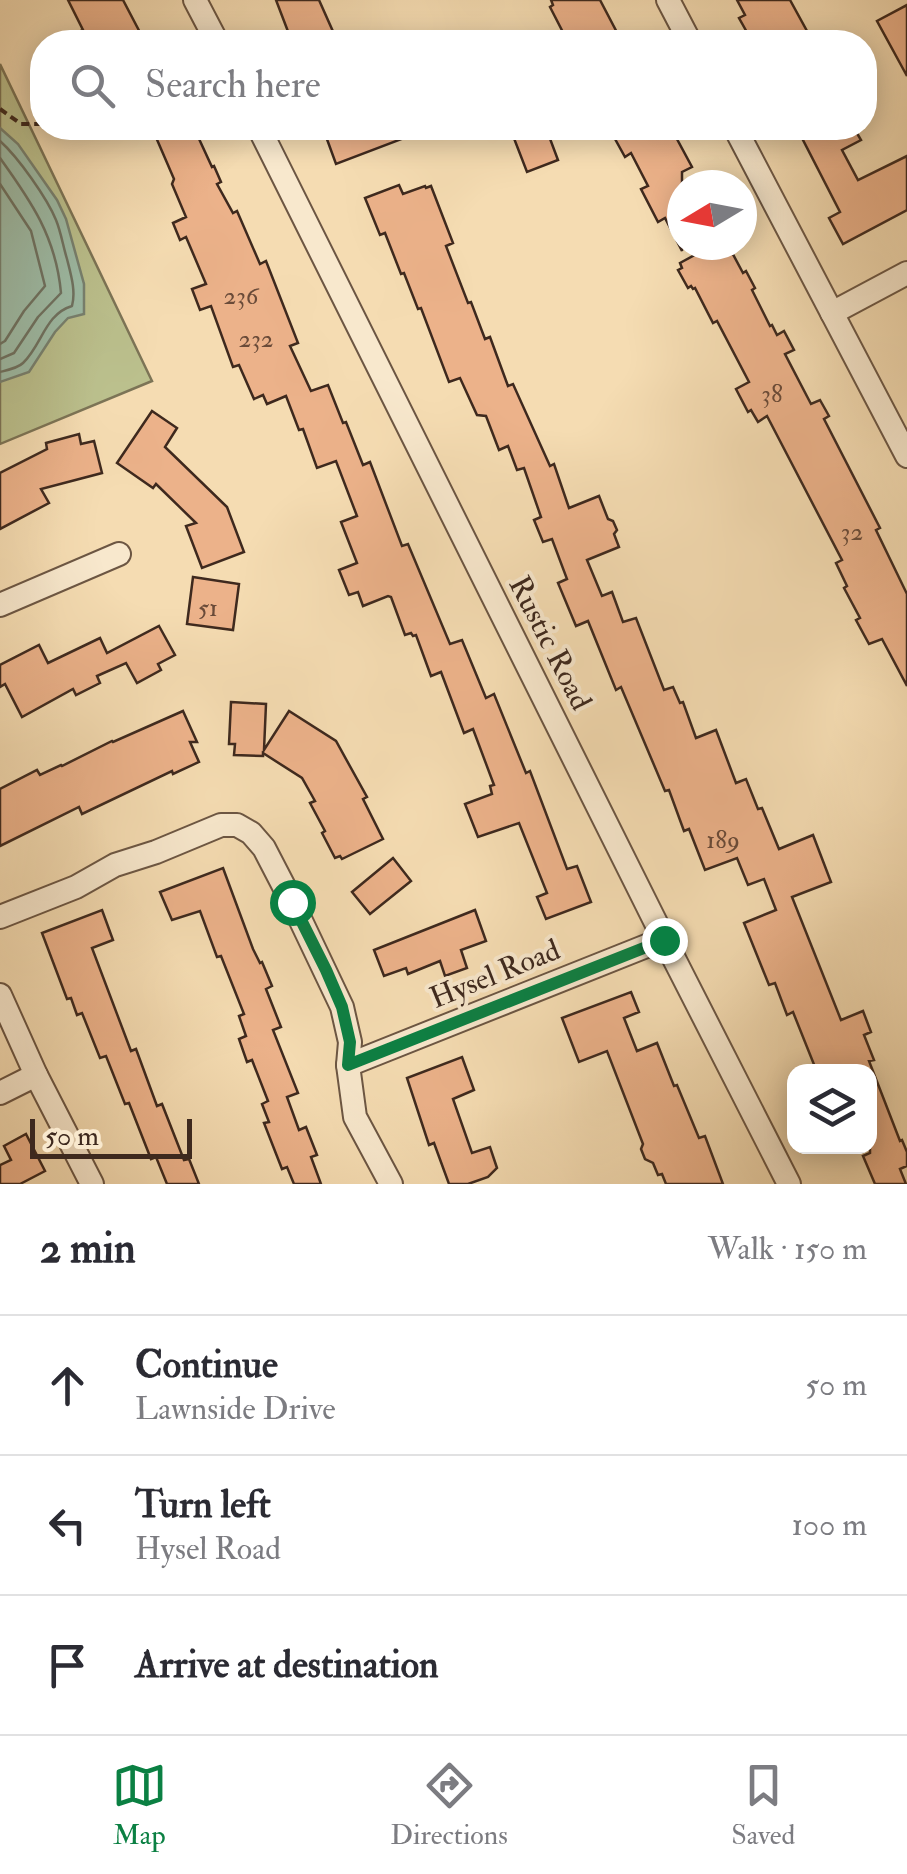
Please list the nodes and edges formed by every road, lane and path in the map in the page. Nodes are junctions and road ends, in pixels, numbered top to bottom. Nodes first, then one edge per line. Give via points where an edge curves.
1 (195, 0) edge
2 (668, 0) edge
3 (210, 30) edge
4 (684, 30) edge
5 (0, 109) edge
6 (30, 124) edge
7 (265, 140) edge
8 (741, 140) edge
9 (907, 273) edge
10 (832, 313) junction
11 (907, 456) edge
12 (118, 554) dead end
13 (0, 605) edge
14 (0, 916) edge
15 (664, 940) junction
16 (0, 995) edge
17 (348, 1065) junction
18 (36, 1075) junction
19 (0, 1093) edge
20 (92, 1184) edge
21 (390, 1184) edge
22 (789, 1184) edge

1 - 3 street
2 - 4 street
5 - 6 path
7 - 15 street, Rustic Road
8 - 10 street
9 - 10 street
10 - 11 street
12 - 13 street
14 - 17 street via 220,825 237,826 264,848 326,970 342,1007
15 - 17 street, Hysel Road
15 - 22 street, Rustic Road
16 - 18 street
17 - 21 street via 356,1117
18 - 19 street
18 - 20 street

